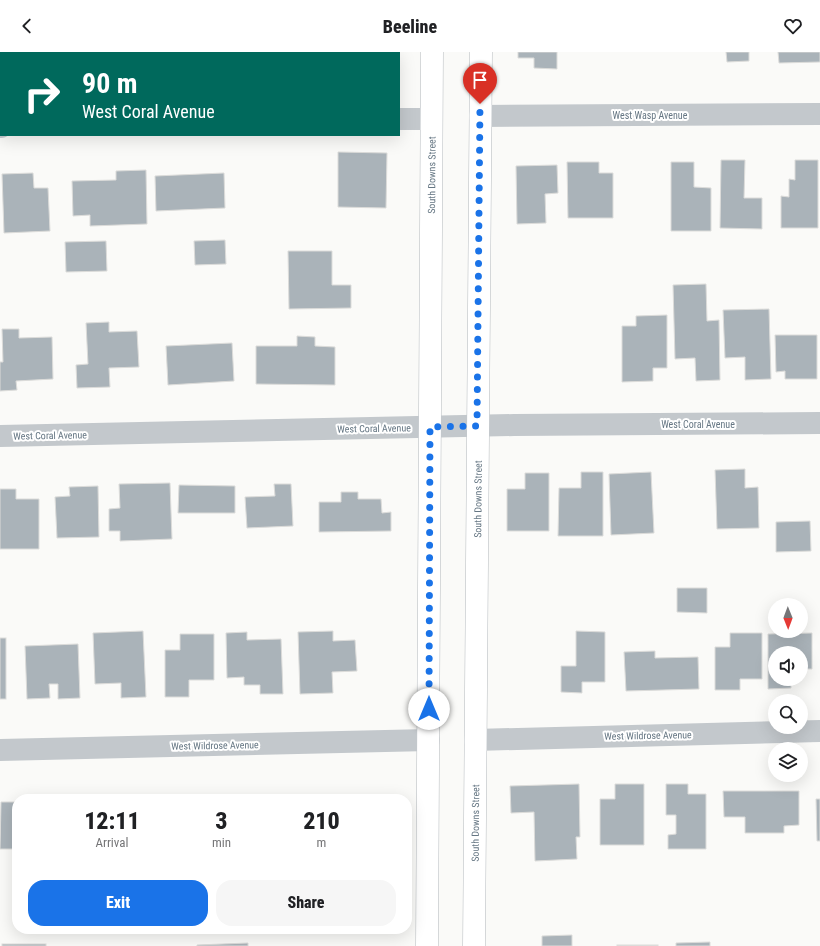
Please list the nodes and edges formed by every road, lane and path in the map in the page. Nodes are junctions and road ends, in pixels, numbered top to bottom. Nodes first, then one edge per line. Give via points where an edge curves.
1 (432, 52) edge
2 (481, 52) edge
3 (820, 114) edge
4 (480, 116) junction
5 (400, 119) edge
6 (431, 119) junction
7 (820, 423) edge
8 (477, 426) junction
9 (430, 427) junction
10 (0, 436) edge
11 (820, 731) edge
12 (429, 740) junction
13 (475, 740) junction
14 (0, 750) edge
15 (426, 946) edge
16 (474, 946) edge

1 - 6 main road, South Downs Street
2 - 4 main road, South Downs Street
3 - 4 street, West Wasp Avenue
4 - 8 main road, South Downs Street
5 - 6 street
6 - 9 main road, South Downs Street
7 - 8 street, West Coral Avenue
8 - 9 street, West Coral Avenue
8 - 13 main road, South Downs Street
9 - 10 street, West Coral Avenue
9 - 12 main road, South Downs Street
11 - 13 street, West Wildrose Avenue
12 - 14 street, West Wildrose Avenue
12 - 15 main road, South Downs Street
13 - 16 main road, South Downs Street

